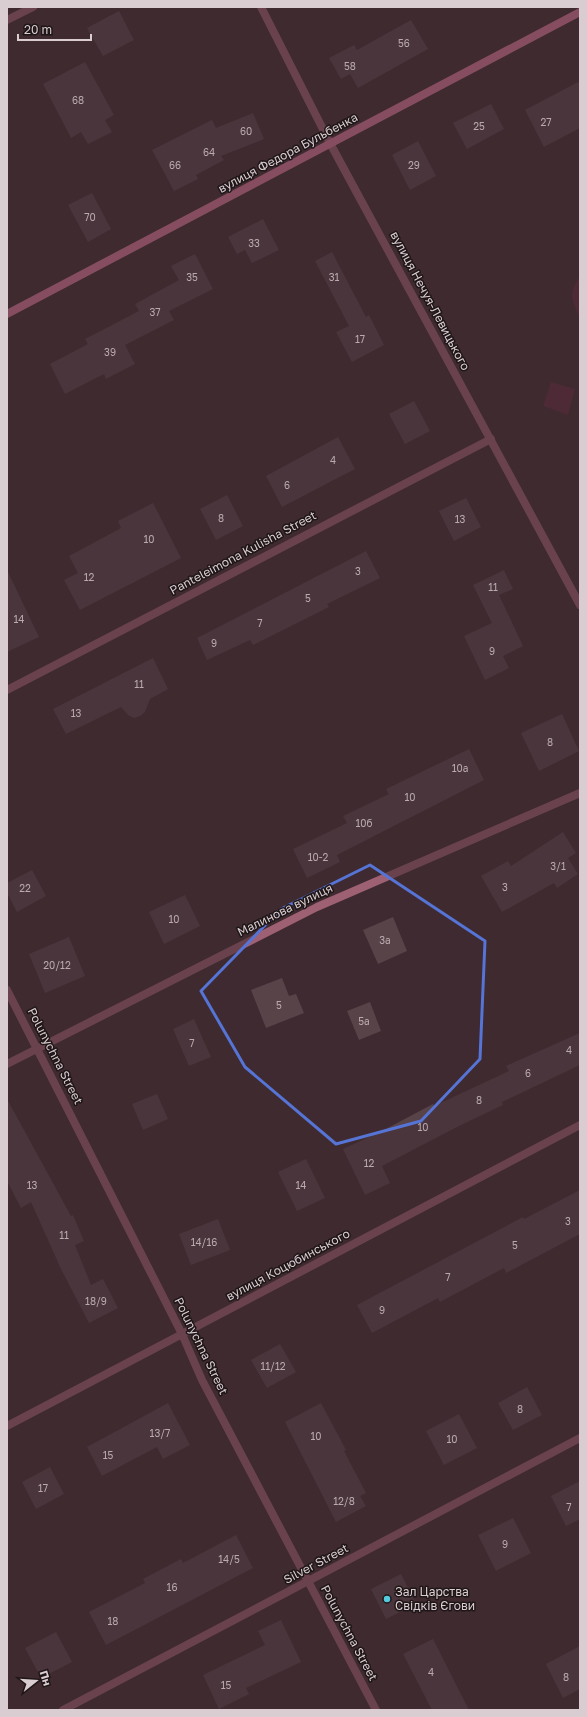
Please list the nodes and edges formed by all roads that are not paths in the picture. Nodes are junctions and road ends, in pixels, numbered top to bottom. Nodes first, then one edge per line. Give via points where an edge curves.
1 (33, 7) edge
2 (261, 7) edge
3 (580, 12) edge
4 (7, 20) edge
5 (331, 144) junction
6 (7, 314) edge
7 (491, 439) junction
8 (580, 605) edge
9 (7, 690) edge
10 (580, 793) edge
11 (7, 990) edge
12 (37, 1048) junction
13 (7, 1064) edge
14 (580, 1125) edge
15 (182, 1334) junction
16 (7, 1426) edge
17 (580, 1438) edge
18 (308, 1581) junction
19 (63, 1710) edge
20 (376, 1710) edge

1 - 4 street
2 - 5 street, вулиця Нечуя-Левицького
3 - 5 street, вулиця Федора Бульбенка
5 - 6 street, вулиця Федора Бульбенка
5 - 7 street, вулиця Нечуя-Левицького
7 - 8 street, вулиця Нечуя-Левицького
7 - 9 street, Panteleimona Kulisha Street
10 - 12 street, Малинова вулиця via 317,907
11 - 12 street, Polunychna Street
12 - 13 street, Малинова вулиця
12 - 15 street, Polunychna Street
14 - 15 street, вулиця Коцюбинського
15 - 16 street, вулиця Коцюбинського
15 - 18 street, Polunychna Street via 202,1380
17 - 18 street, Silver Street
18 - 19 street, Silver Street
18 - 20 street, Polunychna Street

